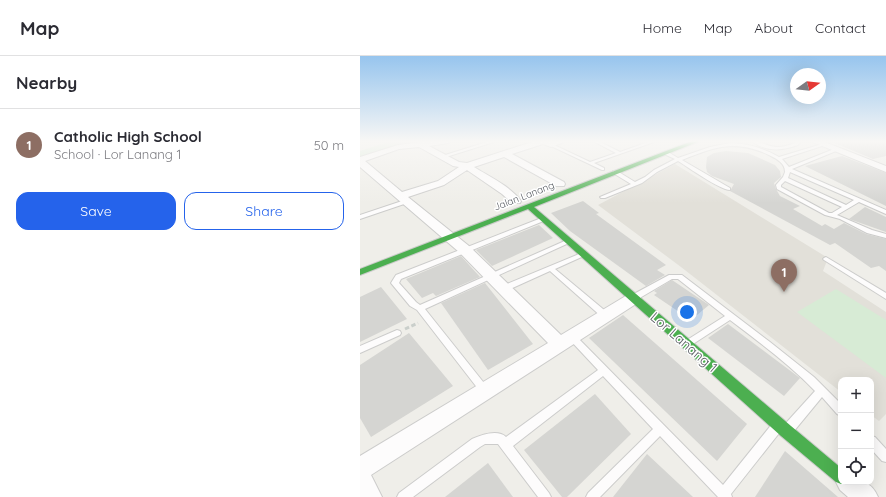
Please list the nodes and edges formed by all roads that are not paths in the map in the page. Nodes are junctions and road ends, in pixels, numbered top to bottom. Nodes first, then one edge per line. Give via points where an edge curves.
1 (360, 161) edge
2 (435, 162) edge
3 (452, 162) edge
4 (481, 162) edge
5 (520, 162) edge
6 (587, 162) edge
7 (595, 162) edge
8 (622, 162) edge
9 (643, 162) edge
10 (673, 162) edge
11 (683, 162) edge
12 (782, 162) edge
13 (805, 162) edge
14 (866, 162) edge
15 (590, 163) junction
16 (467, 166) junction
17 (788, 168) junction
18 (602, 169) junction
19 (886, 169) edge
20 (615, 172) junction
21 (456, 175) junction
22 (785, 179) junction
23 (560, 184) junction
24 (634, 184) junction
25 (728, 190) dead end
26 (602, 197) dead end
27 (405, 199) junction
28 (858, 200) junction
29 (516, 201) junction
30 (503, 206) dead end
31 (529, 206) junction
32 (846, 207) junction
33 (886, 212) edge
34 (833, 214) junction
35 (360, 217) edge
36 (544, 219) junction
37 (443, 231) junction
38 (886, 236) edge
39 (569, 241) junction
40 (464, 249) junction
41 (584, 254) junction
42 (826, 259) dead end
43 (550, 268) junction
44 (360, 272) edge
45 (492, 275) junction
46 (505, 288) junction
47 (886, 296) edge
48 (634, 298) junction
49 (420, 308) junction
50 (606, 316) junction
51 (730, 316) junction
52 (397, 333) road end
53 (566, 341) junction
54 (687, 344) junction
55 (360, 350) edge
56 (604, 370) junction
57 (485, 391) junction
58 (821, 391) junction
59 (838, 408) edge
60 (782, 428) junction
61 (660, 429) junction
62 (506, 444) junction
63 (874, 444) edge
64 (886, 457) edge
65 (360, 469) edge
66 (838, 475) edge
67 (360, 476) edge
68 (852, 485) edge
69 (725, 496) edge
70 (370, 497) edge
71 (403, 497) edge
72 (545, 497) edge
73 (592, 497) edge
74 (866, 497) edge

1 - 27 street
2 - 21 street
3 - 16 street
4 - 16 street
5 - 23 street
6 - 15 lane
7 - 15 lane
8 - 18 main road, Jalan Lanang
9 - 20 main road, Jalan Lanang
10 - 24 lane
11 - 25 lane
12 - 17 lane
13 - 17 lane
14 - 19 street
15 - 18 lane
16 - 21 street
16 - 29 street
17 - 22 lane
17 - 28 lane
18 - 23 main road, Jalan Lanang
20 - 24 lane
20 - 31 main road, Jalan Lanang
21 - 27 street
22 - 32 lane
22 - 34 lane via 778,185 779,188 827,214
23 - 29 main road, Jalan Lanang
24 - 26 lane
27 - 35 lane
27 - 37 street
28 - 32 lane
28 - 33 lane
29 - 30 main road, Jalan Lanang
31 - 36 main road, Lor Lanang 1
31 - 37 main road, Jalan Lanang
32 - 34 lane
34 - 38 lane via 866,231
36 - 39 main road, Lor Lanang 1
36 - 40 lane
37 - 40 street
37 - 44 main road, Jalan Lanang
39 - 41 main road, Lor Lanang 1
39 - 45 lane
40 - 45 street
40 - 49 lane via 398,277 396,283 412,304
41 - 43 lane
41 - 48 main road, Lor Lanang 1
42 - 47 lane
43 - 46 lane
43 - 50 lane
45 - 46 street
45 - 49 lane
46 - 53 street
48 - 50 street
48 - 51 lane via 677,276
48 - 54 main road, Lor Lanang 1
49 - 57 lane
50 - 53 street
51 - 54 lane
51 - 58 lane
52 - 55 lane
53 - 56 lane
53 - 57 street
54 - 60 main road, Lor Lanang 1
56 - 61 lane
56 - 62 lane
57 - 65 street
58 - 59 lane
58 - 60 lane
60 - 66 main road, Lor Lanang 1
60 - 69 lane
61 - 69 lane
61 - 73 lane
62 - 71 lane via 501,439 484,439
62 - 72 lane
63 - 64 lane
67 - 70 street
68 - 74 street

